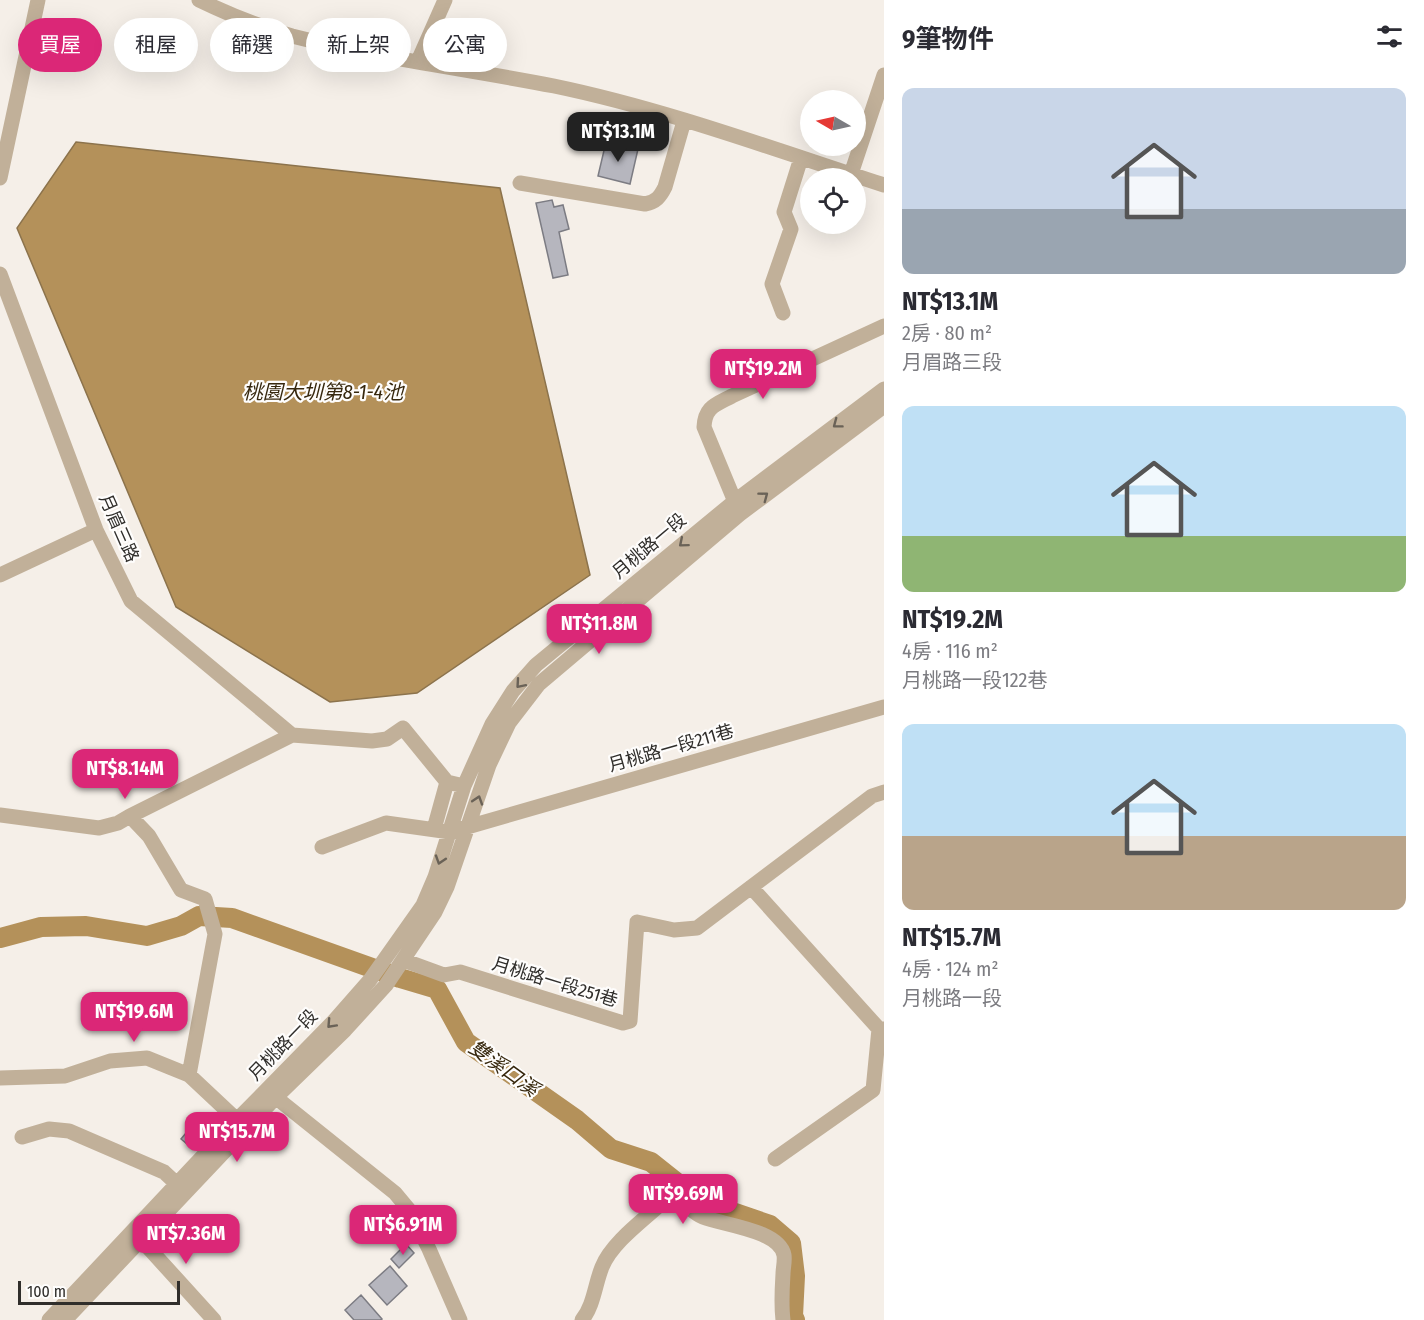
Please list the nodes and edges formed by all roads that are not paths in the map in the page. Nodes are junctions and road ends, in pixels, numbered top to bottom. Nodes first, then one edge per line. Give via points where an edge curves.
1 (38, 0) edge
2 (199, 0) edge
3 (445, 0) edge
4 (418, 61) junction
5 (884, 75) edge
6 (684, 121) junction
7 (801, 158) junction
8 (832, 168) edge
9 (853, 168) edge
10 (0, 178) edge
11 (866, 179) edge
12 (520, 183) dead end
13 (884, 184) edge
14 (0, 274) edge
15 (783, 313) dead end
16 (884, 326) edge
17 (884, 389) edge
18 (884, 406) edge
19 (737, 508) junction
20 (96, 530) junction
21 (0, 575) edge
22 (884, 707) edge
23 (292, 735) junction
24 (447, 782) junction
25 (464, 786) junction
26 (884, 792) edge
27 (0, 815) edge
28 (130, 816) junction
29 (469, 826) junction
30 (434, 830) junction
31 (450, 832) junction
32 (322, 847) dead end
33 (751, 887) junction
34 (401, 963) junction
35 (882, 1029) edge
36 (189, 1075) junction
37 (0, 1078) edge
38 (271, 1093) junction
39 (237, 1120) junction
40 (22, 1137) dead end
41 (775, 1159) dead end
42 (178, 1185) junction
43 (137, 1236) junction
44 (49, 1320) edge
45 (66, 1320) edge
46 (214, 1320) edge
47 (460, 1320) edge
48 (582, 1320) edge
49 (783, 1320) edge

1 - 10 street
2 - 4 street via 290,35
3 - 4 street
4 - 6 street via 601,97
5 - 9 street
6 - 7 street
6 - 12 street via 665,187 654,202 645,204
7 - 8 street
7 - 15 street via 784,212 791,229 772,284
11 - 13 street
14 - 20 street, 月眉三路
16 - 19 street via 732,396 705,415 704,427
17 -> 19 street, 月桃路一段
19 -> 18 street, 月桃路一段
19 -> 25 street, 月桃路一段 via 536,665 492,724
29 -> 19 street, 月桃路一段 via 489,765 509,723 539,684
20 - 21 street
20 - 23 street, 月眉三路 via 131,601
22 - 29 street, 月桃路一段211巷
23 - 24 street via 372,741 387,739 403,728
23 - 28 street
24 - 25 street
24 - 30 street
25 - 31 street, 月桃路一段
26 - 33 street, 月桃路一段251巷 via 872,796
27 - 28 street via 99,828
28 - 36 street via 149,836 181,890 205,899 215,934
29 - 31 street, 月桃路一段211巷
29 - 34 street, 月桃路一段 via 435,912
30 - 31 street
30 - 32 street via 386,823
31 -> 38 street, 月桃路一段 via 423,905 370,980
33 - 34 street, 月桃路一段251巷 via 697,928 674,930 637,922 630,1021 623,1023 460,972 444,975
33 - 35 street
34 - 38 street, 月桃路一段 via 345,1030
35 - 41 street via 873,1090
36 - 37 street via 147,1058 110,1061 65,1076
36 - 39 street
38 - 39 street, 月桃路一段
38 - 43 street, 月桃路一段
38 - 47 street via 395,1193 410,1211
39 - 42 street, 月桃路一段
40 - 42 street via 49,1129 69,1131 164,1172
42 - 43 street, 月桃路一段
43 - 44 street, 月桃路一段
43 - 45 street, 月桃路一段
43 - 46 street
48 - 49 street via 603,1265 614,1248 672,1197 704,1217 753,1231 778,1245 784,1255

